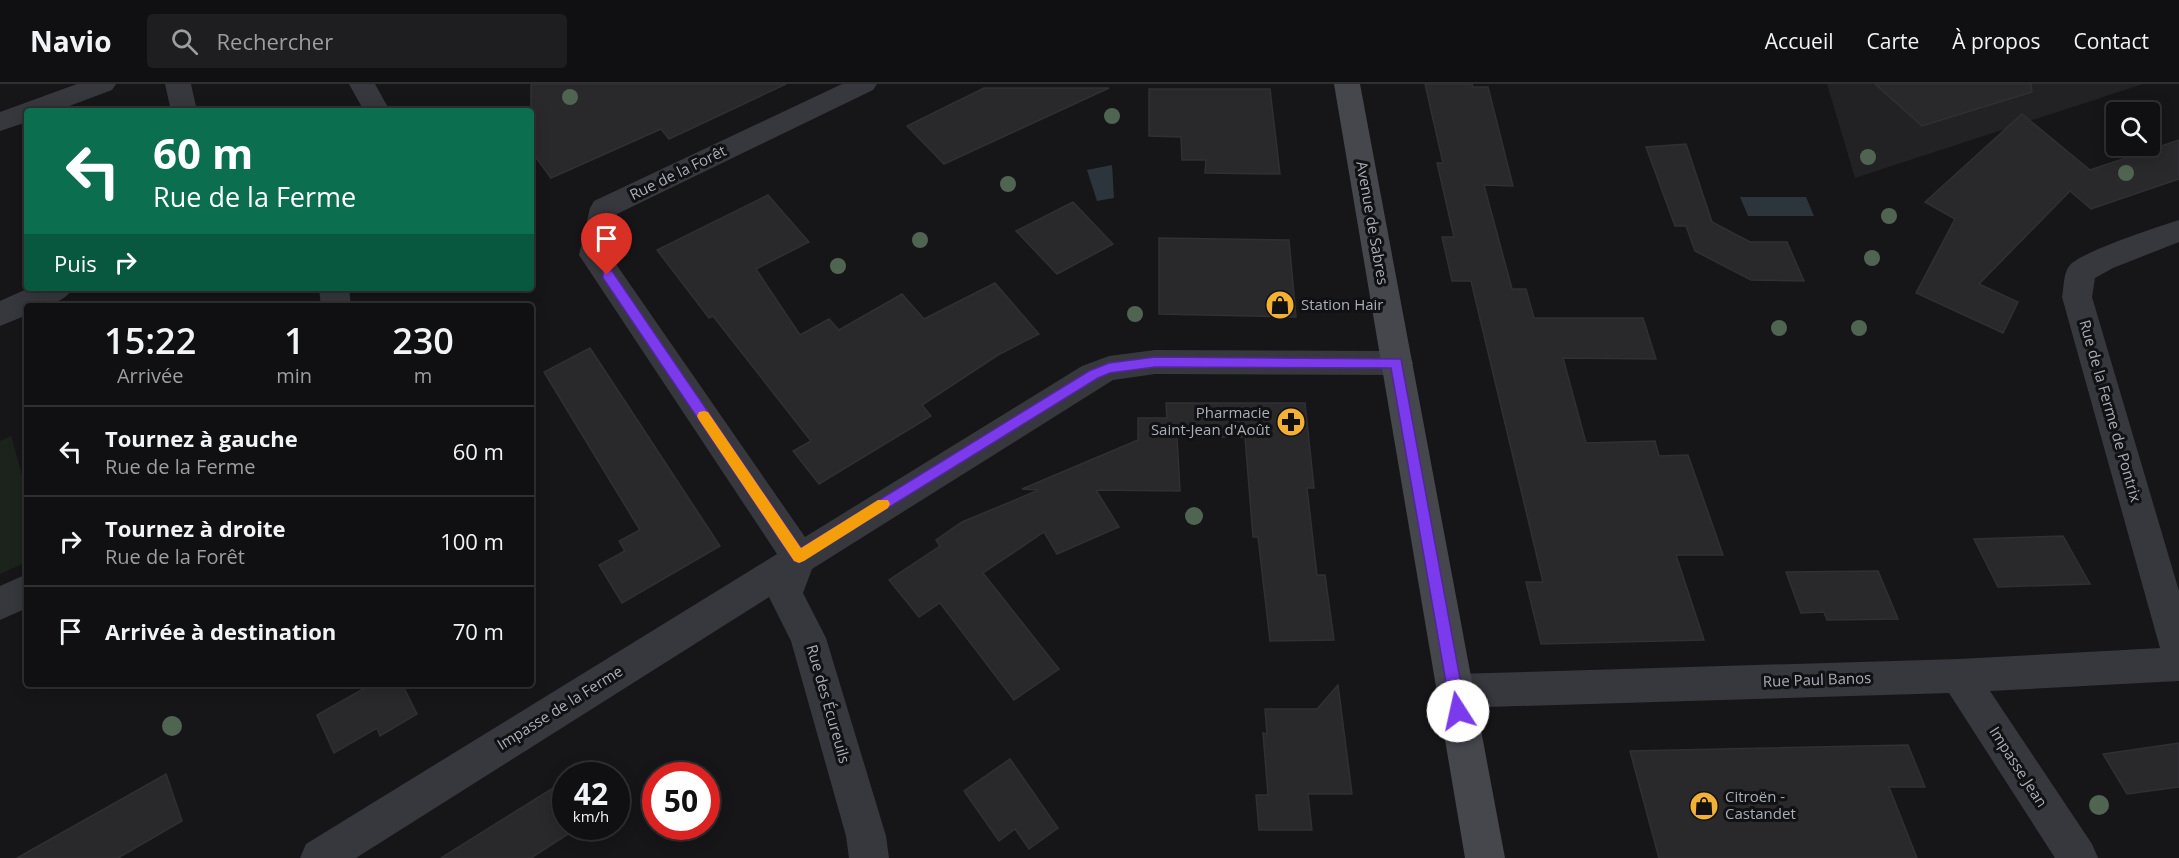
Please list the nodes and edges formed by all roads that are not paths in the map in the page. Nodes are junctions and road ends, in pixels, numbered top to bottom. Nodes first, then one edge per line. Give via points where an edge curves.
1 (103, 84) edge
2 (178, 84) edge
3 (362, 84) edge
4 (864, 84) edge
5 (1347, 84) edge
6 (40, 108) edge
7 (183, 108) edge
8 (375, 108) edge
9 (24, 114) edge
10 (0, 122) edge
11 (2179, 231) edge
12 (51, 291) edge
13 (24, 303) edge
14 (25, 303) edge
15 (0, 314) edge
16 (1397, 363) junction
17 (799, 557) junction
18 (24, 592) edge
19 (0, 604) edge
20 (2179, 652) edge
21 (2179, 663) edge
22 (1959, 676) junction
23 (1455, 692) junction
24 (320, 858) edge
25 (869, 858) edge
26 (1485, 858) edge
27 (2078, 858) edge

1 - 6 street
2 - 7 street
3 - 8 street
4 - 17 street, Rue de la Forêt via 604,208 594,255
5 - 16 main road, Avenue de Sabres
9 - 10 street
11 - 20 street, Rue de la Ferme de Pontrix via 2081,272 2077,297
12 - 14 street
13 - 15 street
16 - 17 street, Impasse de la Ferme via 1155,362 1109,368
16 - 23 main road, Avenue de Sabres
17 - 24 street, Impasse de la Ferme
17 - 25 street, Rue des Écureuils via 785,594 808,638
18 - 19 street
21 - 22 street, Rue Paul Banos
22 - 23 street, Rue Paul Banos
22 - 27 street, Impasse Jean
23 - 26 main road, Avenue de Sabres

